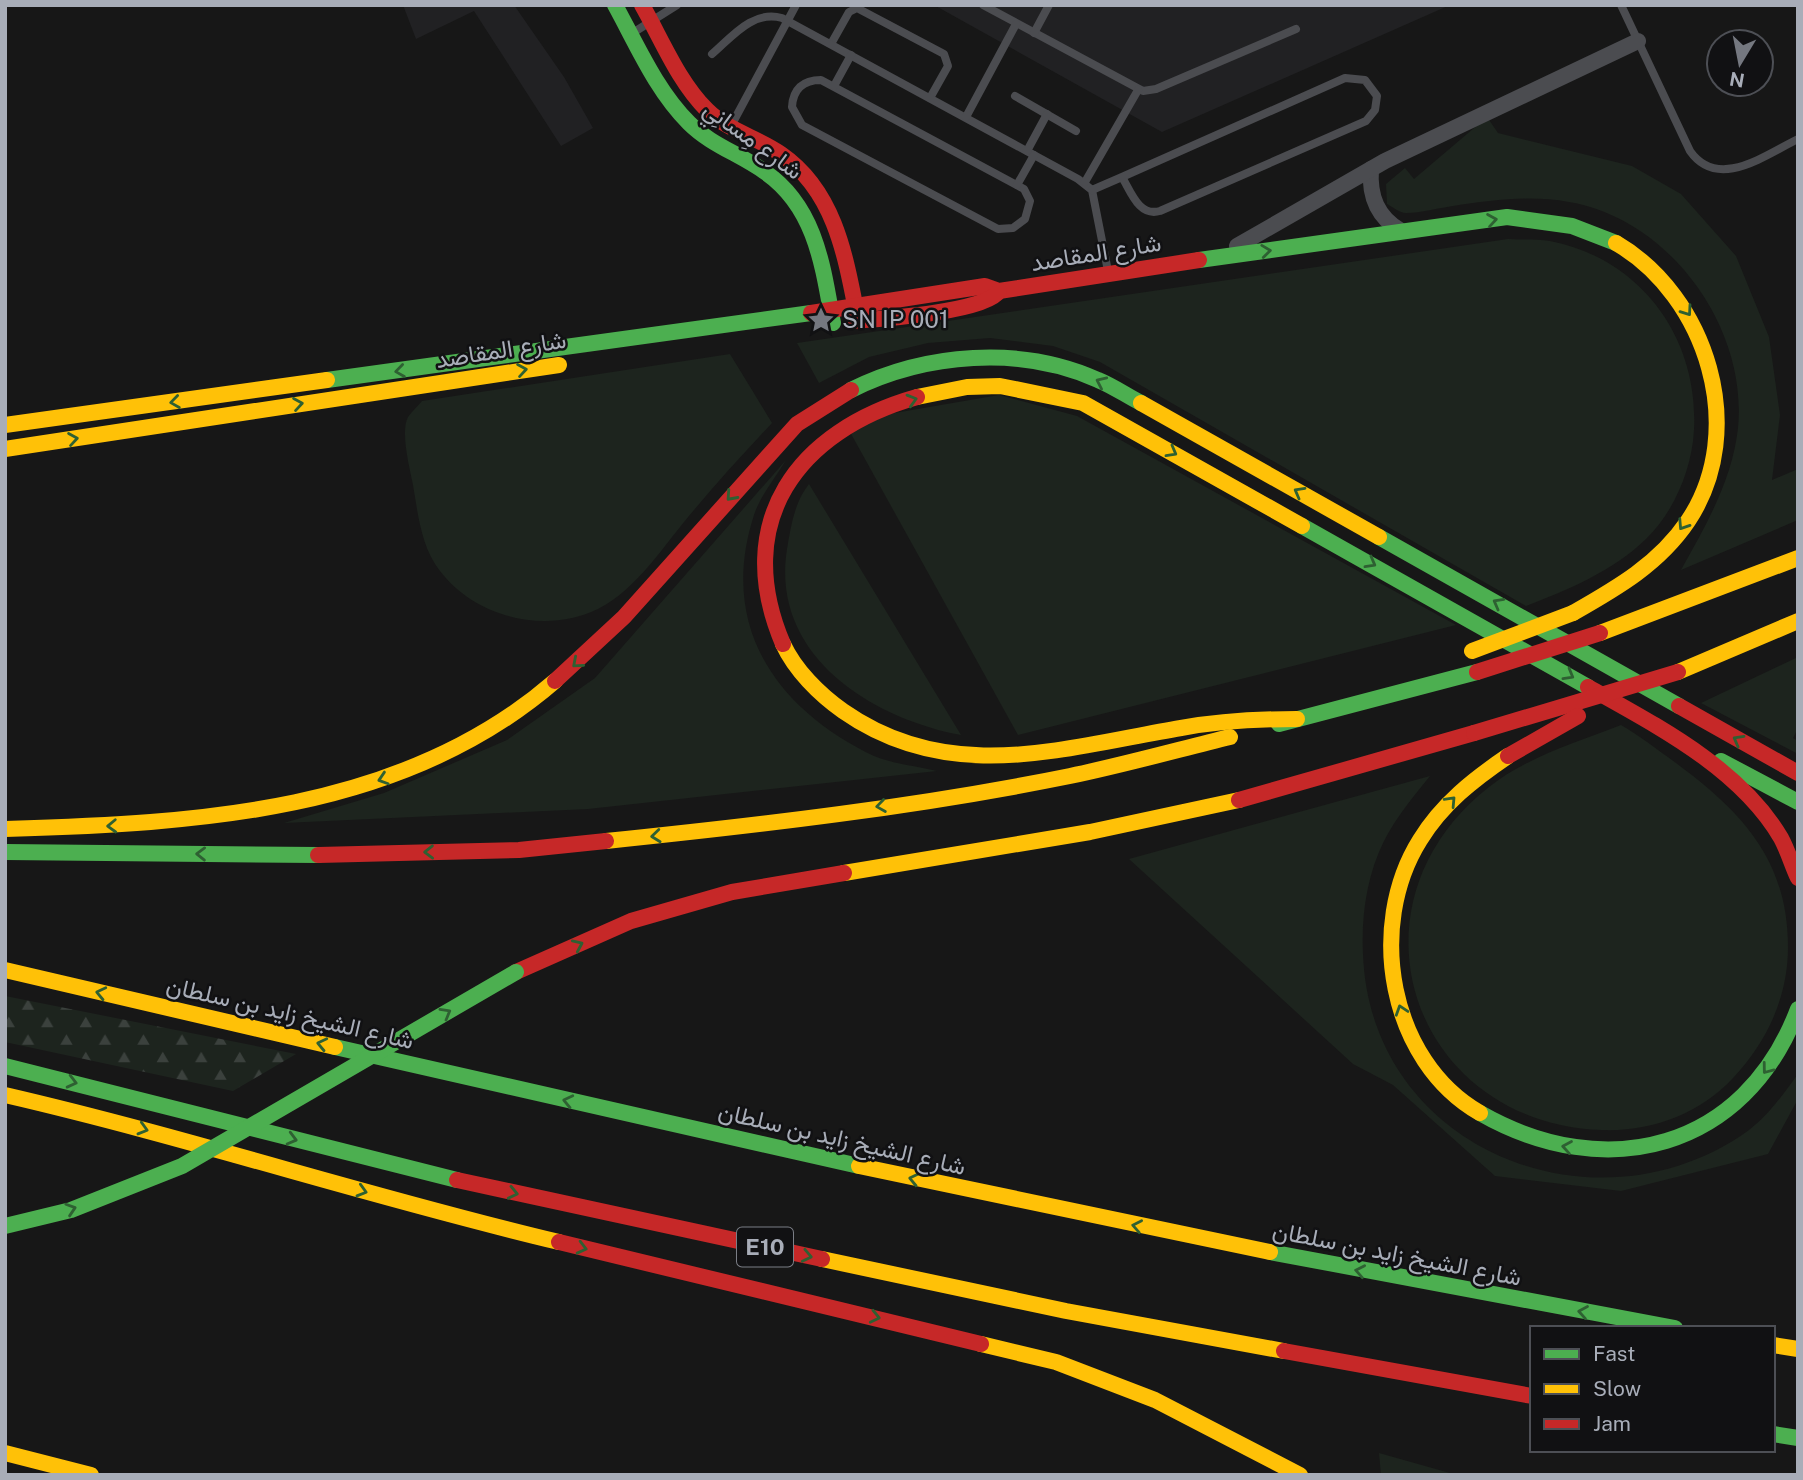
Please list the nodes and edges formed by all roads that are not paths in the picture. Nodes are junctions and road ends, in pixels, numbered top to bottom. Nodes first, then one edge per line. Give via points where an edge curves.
1 (615, 5) edge
2 (642, 5) edge
3 (677, 5) edge
4 (796, 5) edge
5 (983, 5) edge
6 (1004, 5) edge
7 (1049, 5) edge
8 (1621, 5) edge
9 (999, 14) junction
10 (788, 21) junction
11 (652, 22) junction
12 (1016, 24) junction
13 (1296, 29) dead end
14 (1034, 33) junction
15 (631, 34) junction
16 (1638, 41) junction
17 (831, 44) junction
18 (712, 54) dead end
19 (851, 55) junction
20 (834, 86) junction
21 (1138, 90) junction
22 (1015, 96) dead end
23 (930, 98) junction
24 (1047, 114) junction
25 (965, 117) junction
26 (730, 128) junction
27 (1076, 131) dead end
28 (1798, 139) edge
29 (1031, 153) junction
30 (1371, 169) junction
31 (1122, 177) junction
32 (1084, 182) junction
33 (1017, 185) junction
34 (1092, 190) junction
35 (1405, 233) junction
36 (1199, 260) junction
37 (1109, 274) junction
38 (857, 313) junction
39 (832, 316) junction
40 (639, 345) junction
41 (5, 425) edge
42 (5, 449) edge
43 (1798, 558) edge
44 (1798, 621) edge
45 (1467, 654) dead end
46 (1439, 665) dead end
47 (1678, 672) junction
48 (1374, 699) junction
49 (1642, 717) junction
50 (1297, 719) junction
51 (1798, 773) edge
52 (1798, 802) edge
53 (5, 829) edge
54 (5, 852) edge
55 (1798, 878) edge
56 (5, 970) edge
57 (1798, 1009) edge
58 (5, 1066) edge
59 (5, 1095) edge
60 (5, 1226) edge
61 (1664, 1326) edge
62 (1775, 1345) edge
63 (1798, 1349) edge
64 (1530, 1396) edge
65 (1775, 1434) edge
66 (1798, 1438) edge
67 (5, 1453) edge
68 (91, 1475) edge
69 (1300, 1475) edge

1 - 15 main road, شارع مِسانِي
2 - 11 main road, شارع مِسانِي
3 - 11 lane
4 - 10 lane
5 - 9 lane
6 - 9 lane
7 - 14 lane
8 - 16 lane
9 - 12 lane
10 - 17 lane
10 - 18 lane via 768,15 752,20
10 - 26 lane
11 - 15 lane
11 - 26 main road, شارع مِسانِي via 699,101
12 - 14 lane
12 - 25 lane
13 - 21 lane via 1156,89
14 - 21 lane
15 - 39 main road, شارع مِسانِي via 688,122 718,146 776,180 797,201 814,233
16 - 28 lane via 1690,151 1702,164 1718,170 1736,168
16 - 30 street
17 - 19 lane
17 - 23 lane via 849,12 857,8 932,47 949,62
19 - 20 lane
19 - 23 lane
20 - 33 lane
20 - 33 lane via 813,80 799,87 792,107 802,125 998,229 1013,228 1028,213 1027,194
21 - 32 lane
22 - 24 lane
23 - 25 lane
24 - 27 lane
24 - 29 lane
25 - 29 lane
26 - 38 main road, شارع مِسانِي via 784,156 822,196 838,230
29 - 32 lane
29 - 33 lane
30 - 35 street via 1370,184 1380,214
30 - 36 street via 1257,236
31 - 31 lane via 1345,78 1365,80 1377,96 1375,110 1366,121 1160,212 1144,211
31 - 34 lane
32 - 34 lane
34 - 37 lane
36 -> 35 main road, شارع المقاصد
35 -> 45 main road, شارع المقاصد, bridge via 1507,217 1554,220 1597,233 1632,253 1668,284 1692,318 1716,387 1714,454 1703,488 1685,524 1661,555 1573,613
36 - 37 main road, شارع المقاصد
37 - 38 main road, شارع المقاصد via 999,291 992,301 904,317
38 - 39 main road, شارع المقاصد
39 - 40 main road, شارع المقاصد
40 -> 41 main road, شارع المقاصد
42 -> 40 main road, شارع المقاصد
43 - 48 main road, bridge via 1600,633
44 - 47 main road
46 - 48 main road
57 -> 47 main road, bridge via 1783,1048 1734,1108 1697,1130 1654,1147 1590,1150 1534,1141 1500,1127 1465,1104 1417,1050 1391,975 1389,935 1397,891 1428,828 1452,798 1544,733
60 -> 47 main road, bridge via 71,1210 182,1166 516,972 631,921 732,892 1090,832 1240,800
48 - 50 main road
50 -> 49 main road via 1216,722 1059,751 976,757 928,750 874,730 838,708 801,676 780,641 765,603 764,558 772,509 817,447 848,424 880,409 964,389 1000,386 1041,392 1083,403
49 - 52 main road
49 - 55 main road via 1716,768 1754,802 1781,838
50 -> 54 main road via 1070,776 725,829 519,850 297,855
51 -> 53 main road via 1097,379 1032,360 968,357 918,364 863,382 797,424 598,644 548,689 483,735 409,771 313,802 219,819
61 -> 56 main road, شارع الشيخ زايد بن سلطان via 1052,1209
58 -> 64 main road, E10 via 523,1196 1066,1311
59 -> 69 main road via 101,1117 470,1221 1056,1362 1155,1400
62 - 63 main road
65 - 66 main road
67 - 68 main road

